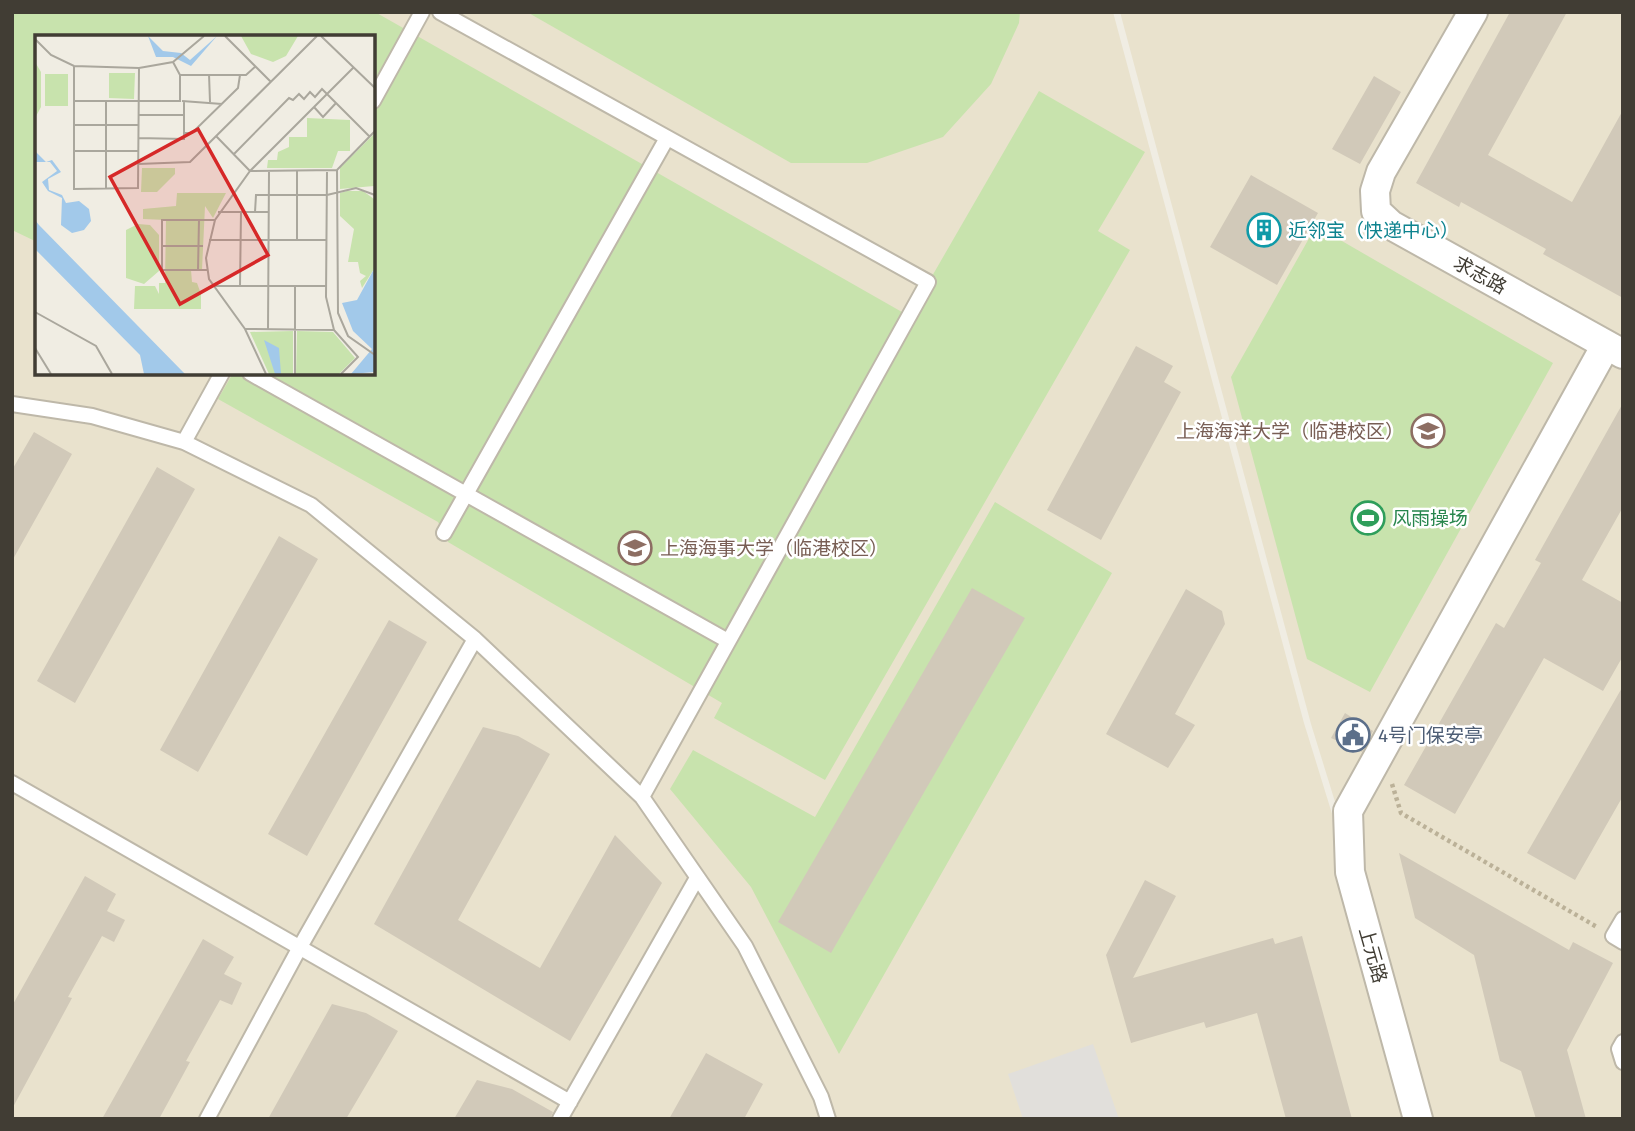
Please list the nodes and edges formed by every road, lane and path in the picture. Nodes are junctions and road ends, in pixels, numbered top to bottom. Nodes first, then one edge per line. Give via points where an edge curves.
1 (422, 12) edge
2 (440, 12) edge
3 (1473, 12) edge
4 (374, 99) edge
5 (667, 138) junction
6 (1615, 349) edge
7 (221, 374) edge
8 (252, 374) edge
9 (12, 404) edge
10 (184, 442) junction
11 (467, 493) junction
12 (444, 533) dead end
13 (475, 639) junction
14 (729, 641) junction
15 (12, 783) edge
16 (642, 797) junction
17 (1401, 813) dead end
18 (697, 878) junction
19 (1623, 919) edge
20 (1618, 939) edge
21 (300, 947) junction
22 (1623, 1042) edge
23 (1623, 1062) edge
24 (570, 1102) junction
25 (207, 1119) edge
26 (561, 1119) edge
27 (828, 1119) edge
28 (1418, 1119) edge

1 - 4 lane
2 - 5 lane
3 - 6 street, 求志路 via 1381,172 1375,191 1376,211 1391,225
5 - 11 lane
5 - 14 lane via 929,282
6 - 28 street, 上元路 via 1348,811 1350,872
7 - 10 lane
8 - 11 lane
9 - 10 lane via 92,416
10 - 13 lane via 310,505
11 - 12 lane
11 - 14 lane
13 - 16 lane
13 - 21 lane
14 - 16 lane
15 - 21 lane
16 - 18 lane
17 - 20 path
18 - 24 lane
18 - 27 lane via 745,946
19 - 20 lane
21 - 24 lane
21 - 25 lane
22 - 23 lane via 1619,1049
24 - 26 lane

